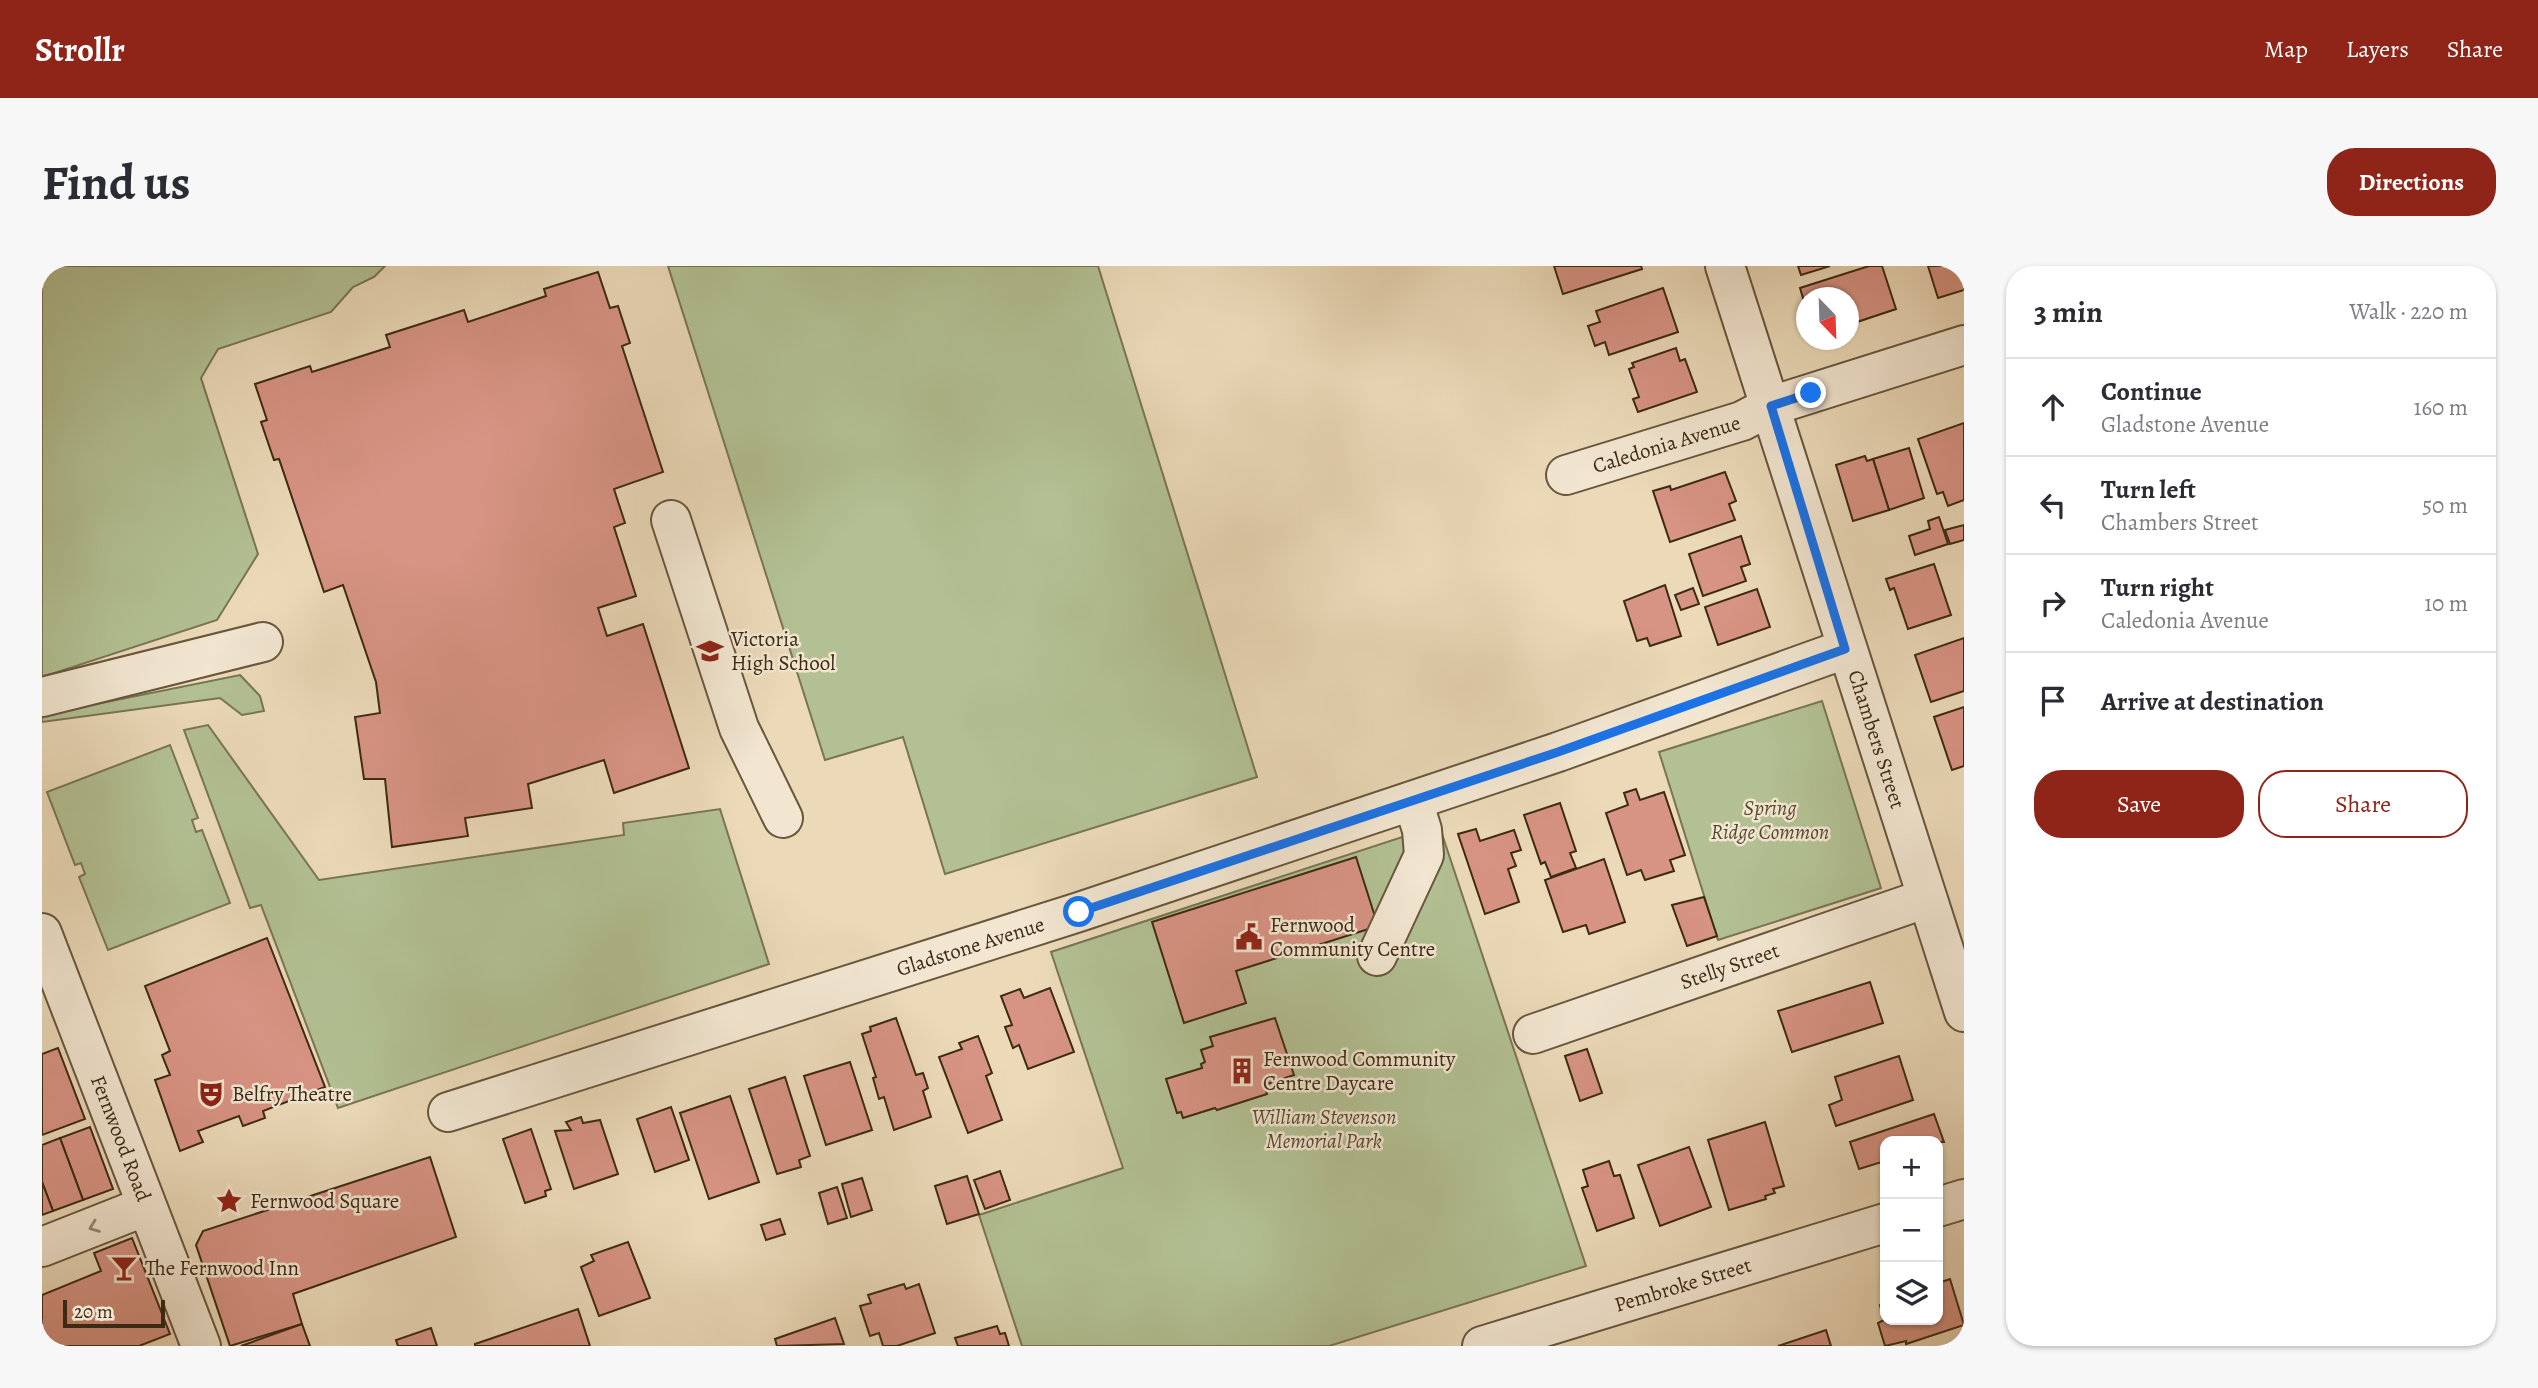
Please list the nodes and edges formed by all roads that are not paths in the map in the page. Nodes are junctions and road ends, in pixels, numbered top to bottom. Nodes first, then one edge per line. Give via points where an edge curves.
1 (1725, 266) edge
2 (1964, 345) edge
3 (1771, 406) junction
4 (1566, 475) dead end
5 (671, 520) dead end
6 (262, 642) dead end
7 (1845, 649) junction
8 (42, 697) edge
9 (1413, 801) junction
10 (783, 818) dead end
11 (1927, 898) junction
12 (42, 933) edge
13 (1377, 956) dead end
14 (1964, 1012) edge
15 (1533, 1034) dead end
16 (448, 1112) dead end
17 (1964, 1199) edge
18 (1943, 1205) edge
19 (146, 1206) junction
20 (1880, 1225) edge
21 (42, 1247) edge
22 (201, 1346) edge
23 (1482, 1346) edge

1 - 3 street, Chambers Street
2 - 3 street, Caledonia Avenue
3 - 4 street, Caledonia Avenue via 1742,421
3 - 7 street, Chambers Street
5 - 10 street via 739,728
6 - 8 street
7 - 9 street, Gladstone Avenue
7 - 11 street, Chambers Street
9 - 13 street via 1424,855
9 - 16 street, Gladstone Avenue
11 - 14 street, Chambers Street
11 - 15 street, Stelly Street
12 - 19 street, Fernwood Road
17 - 18 street
19 -> 21 street
19 - 22 street, Fernwood Road
20 - 23 street, Pembroke Street

